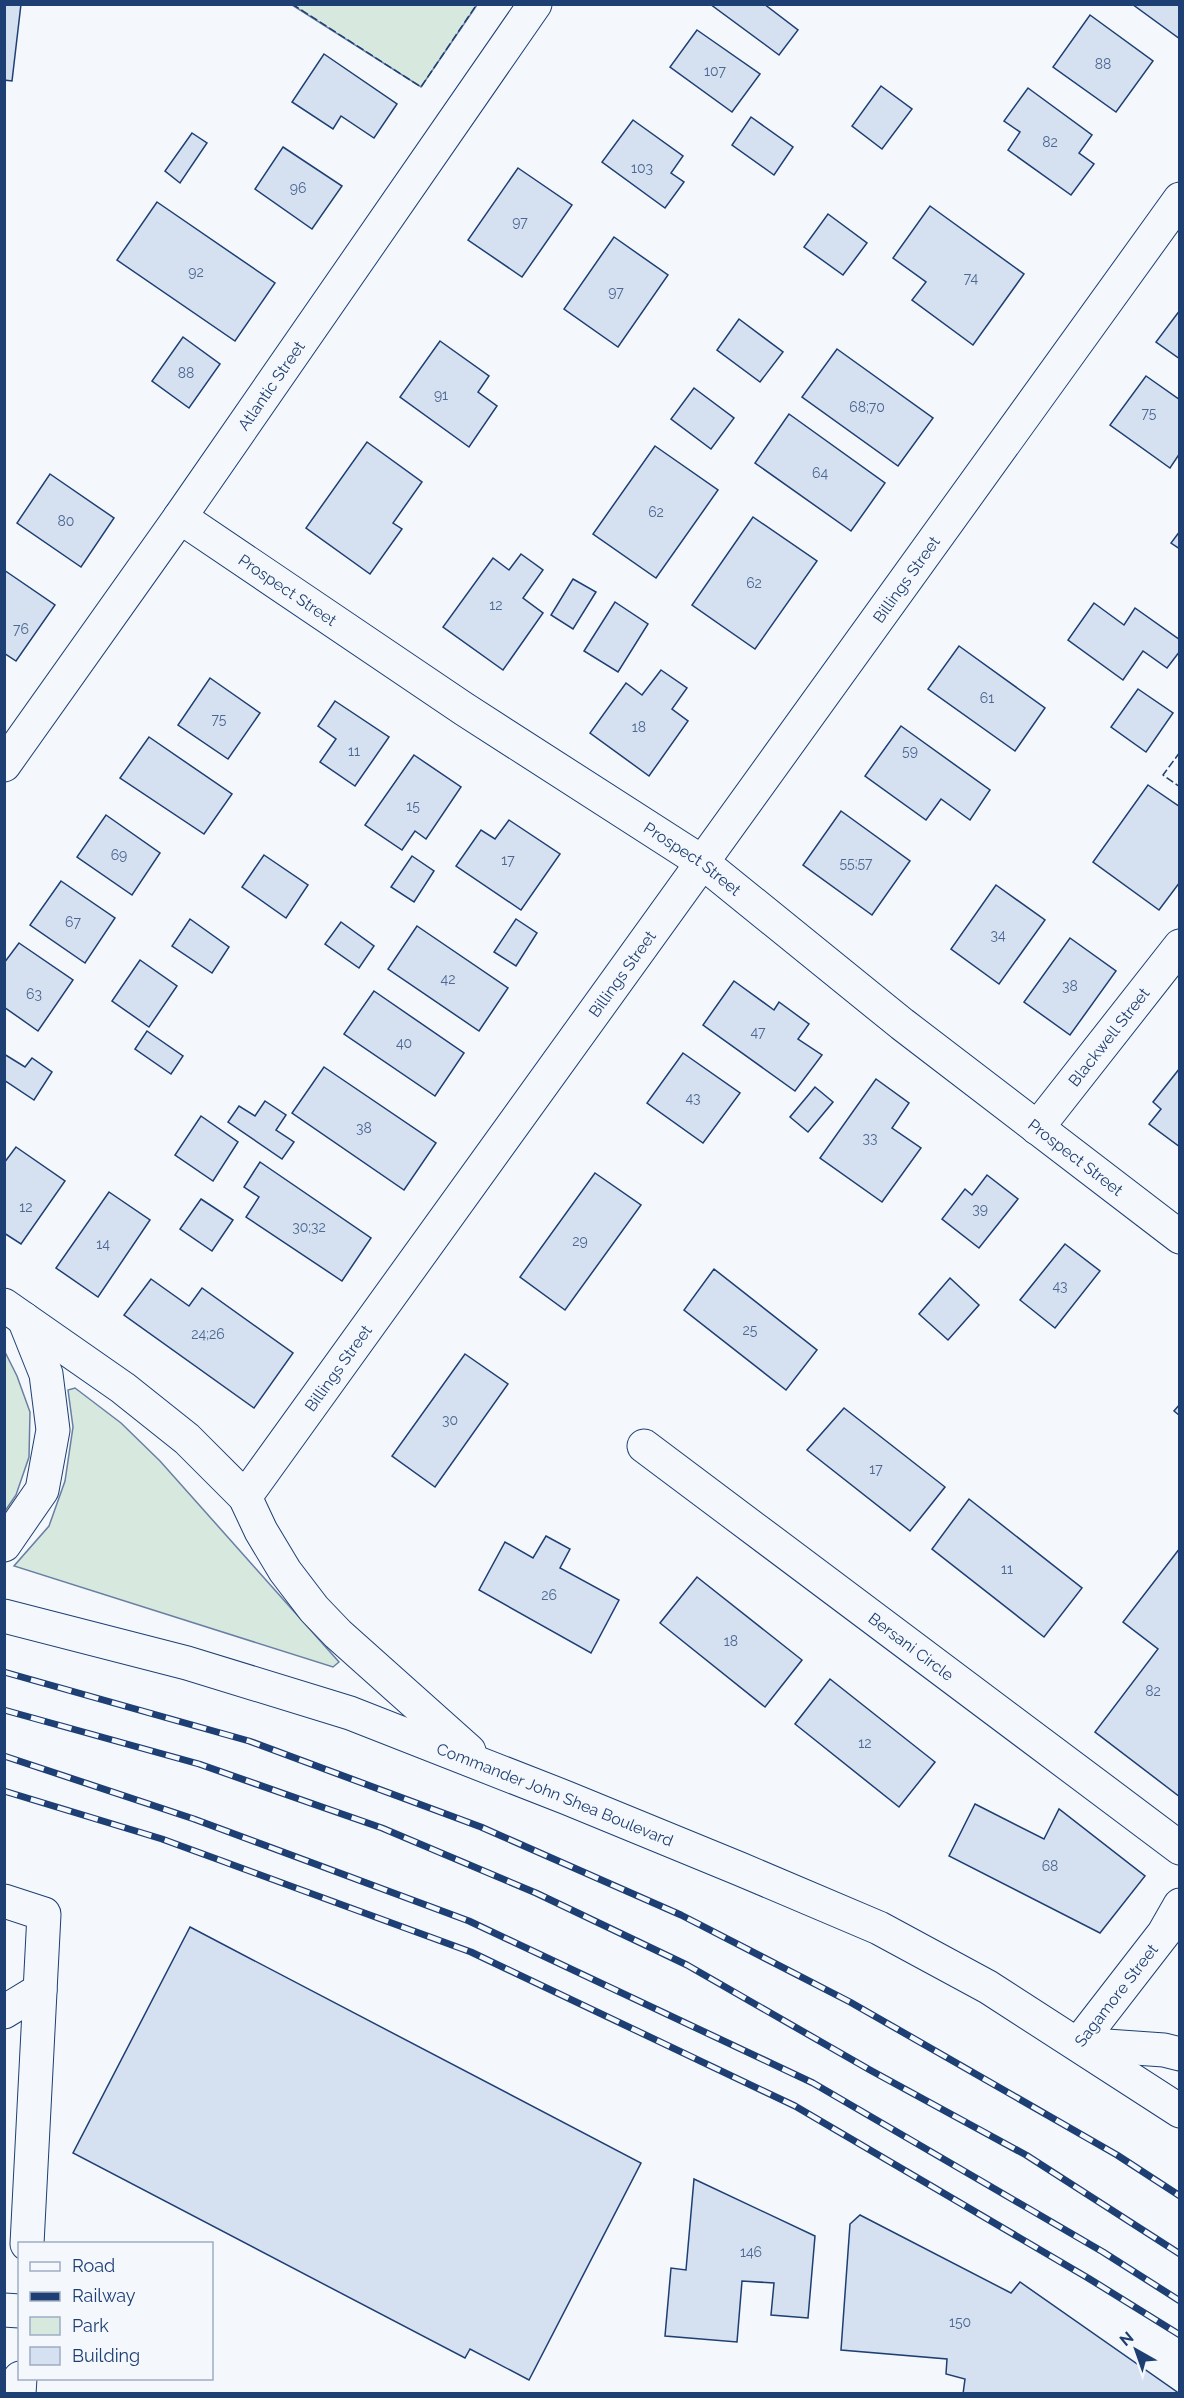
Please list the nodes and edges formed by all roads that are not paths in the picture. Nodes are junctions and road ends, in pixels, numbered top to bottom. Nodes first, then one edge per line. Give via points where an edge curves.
1 (535, 4) edge
2 (1179, 199) edge
3 (180, 517) junction
4 (4, 765) edge
5 (702, 862) junction
6 (1179, 946) edge
7 (1037, 1128) junction
8 (1179, 1237) edge
9 (14, 1312) edge
10 (644, 1446) dead end
11 (245, 1497) junction
12 (4, 1545) edge
13 (4, 1616) edge
14 (489, 1768) junction
15 (1179, 1848) edge
16 (4, 1901) edge
17 (1179, 1905) edge
18 (40, 1990) junction
19 (4, 2012) edge
20 (1078, 2044) junction
21 (1179, 2054) edge
22 (1179, 2111) edge
23 (20, 2220) edge

1 - 3 street, Atlantic Street
2 - 5 street, Billings Street
3 - 4 street, Atlantic Street
3 - 5 street, Prospect Street via 464,709
5 - 7 street, Prospect Street
5 - 11 street, Billings Street
6 - 7 street, Blackwell Street
7 - 8 street, Prospect Street
9 - 11 street via 187,1439
9 - 12 street via 46,1374 53,1430 42,1490
10 - 15 street, Bersani Circle
11 - 14 street via 285,1571 314,1609
13 - 14 street, Commander John Shea Boulevard via 187,1664 350,1713
14 - 20 street, Commander John Shea Boulevard via 879,1928 988,1987
16 - 18 street via 44,1914
17 - 20 street, Sagamore Street via 1164,1934
18 - 19 street
18 - 23 street
20 - 21 street
20 - 22 street, Sagamore Street

